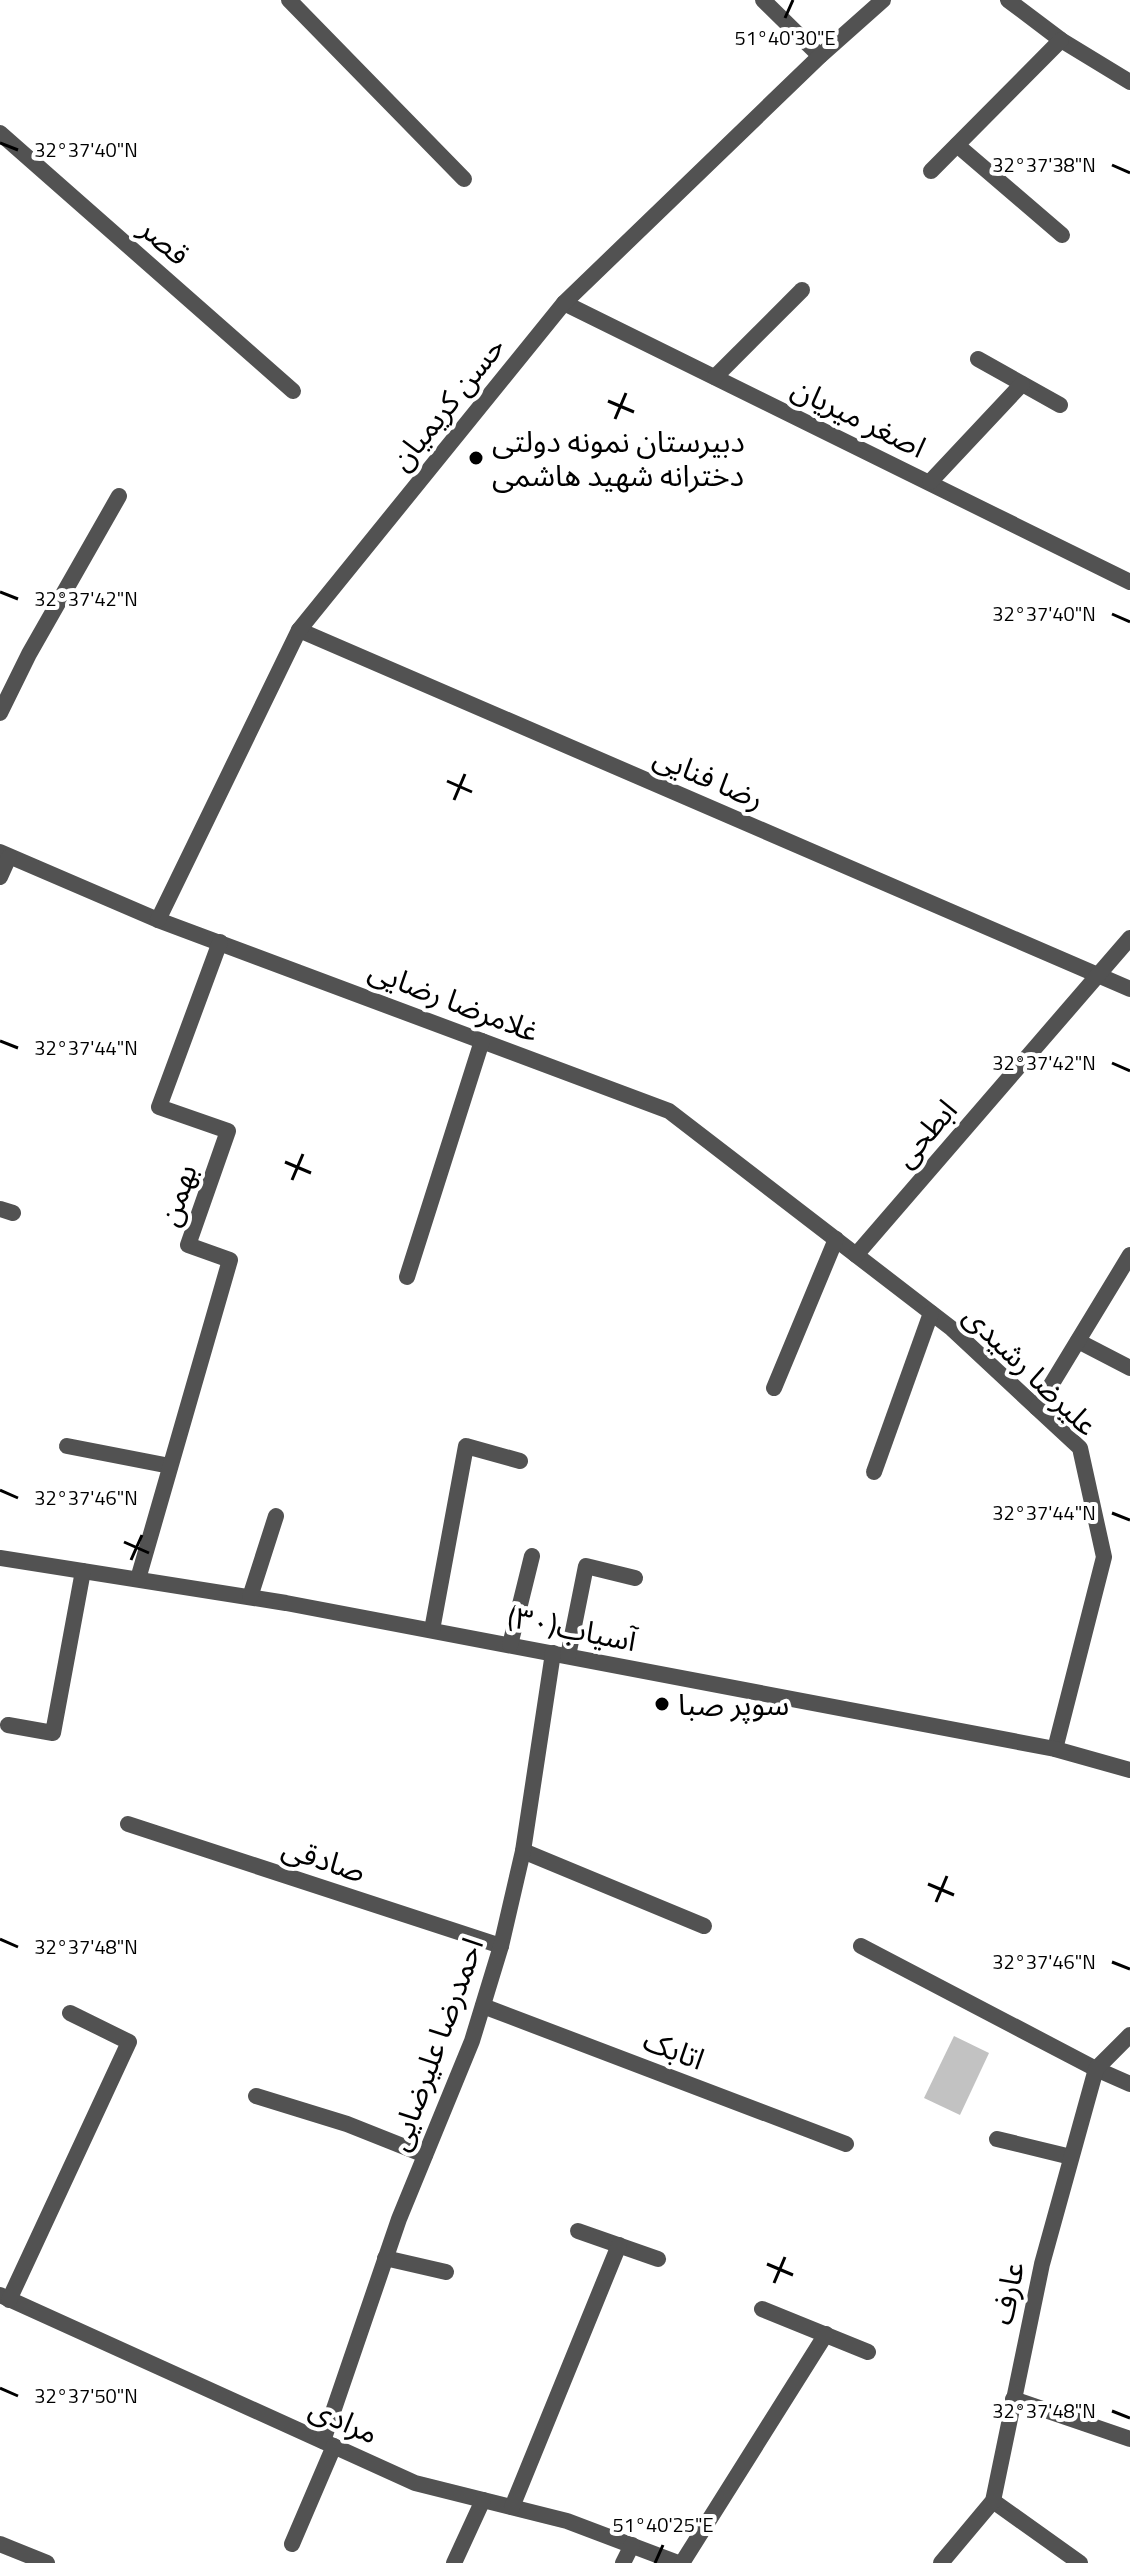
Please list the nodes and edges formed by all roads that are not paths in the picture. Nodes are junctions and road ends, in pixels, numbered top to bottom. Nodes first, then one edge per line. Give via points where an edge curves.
1 (289, 0) edge
2 (763, 0) edge
3 (883, 0) edge
4 (1008, 0) edge
5 (1061, 40) junction
6 (820, 56) junction
7 (1130, 82) edge
8 (0, 133) edge
9 (957, 145) junction
10 (931, 171) dead end
11 (464, 179) dead end
12 (1062, 235) dead end
13 (802, 290) dead end
14 (564, 303) junction
15 (978, 359) dead end
16 (715, 377) junction
17 (1022, 384) junction
18 (293, 391) dead end
19 (1060, 405) dead end
20 (930, 482) junction
21 (119, 496) dead end
22 (1130, 582) edge
23 (299, 630) junction
24 (0, 713) edge
25 (4, 855) edge
26 (0, 877) edge
27 (158, 920) junction
28 (1130, 938) edge
29 (220, 942) junction
30 (1097, 976) junction
31 (1130, 989) edge
32 (482, 1041) junction
33 (836, 1239) junction
34 (856, 1255) junction
35 (1130, 1255) edge
36 (407, 1277) dead end
37 (931, 1313) junction
38 (1078, 1341) junction
39 (1130, 1368) edge
40 (774, 1388) dead end
41 (1037, 1408) junction
42 (67, 1446) dead end
43 (520, 1461) dead end
44 (170, 1466) junction
45 (874, 1472) dead end
46 (276, 1516) dead end
47 (532, 1556) dead end
48 (0, 1558) edge
49 (83, 1571) junction
50 (635, 1578) dead end
51 (138, 1579) junction
52 (250, 1597) junction
53 (432, 1630) junction
54 (510, 1645) junction
55 (561, 1655) junction
56 (8, 1725) dead end
57 (1055, 1749) junction
58 (1130, 1770) edge
59 (128, 1824) dead end
60 (523, 1851) junction
61 (704, 1926) dead end
62 (501, 1946) junction
63 (861, 1946) dead end
64 (483, 2006) junction
65 (70, 2013) dead end
66 (1130, 2035) edge
67 (1096, 2069) junction
68 (1130, 2084) edge
69 (256, 2096) dead end
70 (997, 2139) dead end
71 (846, 2144) dead end
72 (425, 2155) junction
73 (1071, 2157) junction
74 (578, 2231) dead end
75 (619, 2245) junction
76 (385, 2258) junction
77 (658, 2259) dead end
78 (446, 2272) dead end
79 (4, 2297) edge
80 (762, 2309) dead end
81 (826, 2334) junction
82 (868, 2352) dead end
83 (1013, 2399) junction
84 (1130, 2439) edge
85 (328, 2444) junction
86 (483, 2500) junction
87 (993, 2501) junction
88 (512, 2507) junction
89 (0, 2544) edge
90 (292, 2544) dead end
91 (632, 2545) junction
92 (40, 2562) edge
93 (454, 2563) edge
94 (623, 2563) edge
95 (680, 2563) edge
96 (941, 2563) edge
97 (1080, 2563) edge

1 - 11 street
2 - 6 street
3 - 6 street, حسن کریمیان
4 - 5 street
5 - 7 street
5 - 9 street
6 - 14 street, حسن کریمیان
8 - 18 street, قصر
9 - 10 street
9 - 12 street
13 - 16 street
14 - 16 street, اصغر میریان
14 - 23 street, حسن کریمیان
15 - 17 street
16 - 20 street, اصغر میریان
17 - 19 street
17 - 20 street
20 - 22 street, اصغر میریان
21 - 24 street
23 - 27 street, حسن کریمیان
23 - 30 street, رضا فنایی
25 - 26 street
25 - 27 street, غلامرضا رضایی
27 - 29 street, غلامرضا رضایی
28 - 30 street, ابطحی
29 - 32 street, غلامرضا رضایی
29 - 44 street, بهمن via 159,1107 228,1131 188,1245 230,1260
30 - 31 street, رضا فنایی
30 - 34 street, ابطحی
32 - 33 street, غلامرضا رضایی via 669,1111
32 - 36 street
33 - 34 street, غلامرضا رضایی
33 - 40 street
34 - 37 street, علیرضا رشیدی
35 - 38 street
37 - 41 street, علیرضا رشیدی
37 - 45 street
38 - 39 street
38 - 41 street
41 - 57 street, علیرضا رشیدی via 1080,1448 1104,1557
42 - 44 street
43 - 53 street via 466,1446
44 - 51 street, بهمن
46 - 52 street
47 - 54 street
48 - 49 street, آسیاب(۳۰)
49 - 51 street, آسیاب(۳۰)
49 - 56 street via 53,1733
50 - 55 street, احمدرضا علیرضایی via 586,1566
51 - 52 street, آسیاب(۳۰)
52 - 53 street, آسیاب(۳۰)
53 - 54 street, آسیاب(۳۰)
54 - 55 street, آسیاب(۳۰)
55 - 57 street, آسیاب(۳۰)
55 - 60 street, احمدرضا علیرضایی
57 - 58 street, آسیاب(۳۰)
59 - 62 street, صادقی
60 - 61 street
60 - 62 street, احمدرضا علیرضایی
62 - 64 street, احمدرضا علیرضایی
63 - 67 street
64 - 71 street, اتابک
64 - 72 street, احمدرضا علیرضایی
65 - 79 street via 129,2042
66 - 67 street, عارف
67 - 68 street
67 - 73 street, عارف
69 - 72 street
70 - 73 street
72 - 76 street, احمدرضا علیرضایی
73 - 83 street, عارف
74 - 75 street
75 - 77 street
75 - 88 street
76 - 78 street
76 - 85 street, احمدرضا علیرضایی
79 - 85 street, مرادی
80 - 81 street
81 - 82 street
81 - 95 street
83 - 84 street
83 - 87 street, عارف
85 - 86 street, مرادی via 415,2483
85 - 90 street, احمدرضا علیرضایی
86 - 88 street, مرادی
86 - 93 street
87 - 96 street, عارف
87 - 97 street
88 - 91 street, مرادی
89 - 92 street
91 - 94 street
91 - 95 street, مرادی

